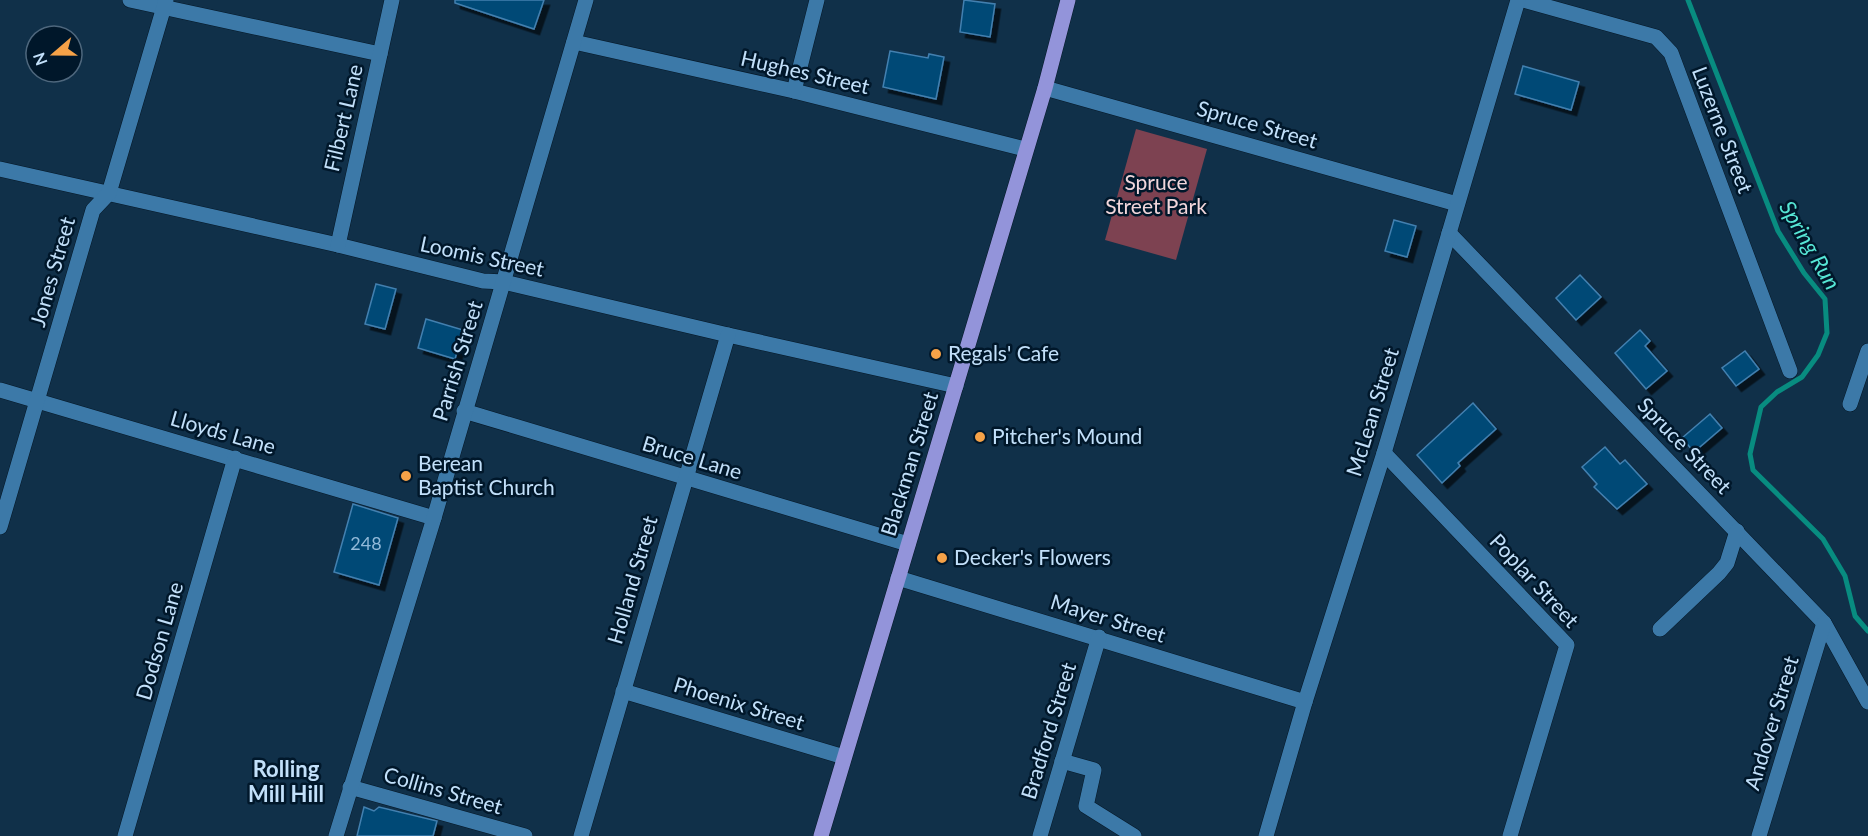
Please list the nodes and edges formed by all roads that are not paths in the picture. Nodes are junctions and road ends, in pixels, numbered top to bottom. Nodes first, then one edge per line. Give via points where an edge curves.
1 (130, 0) edge
2 (392, 0) edge
3 (586, 0) edge
4 (817, 0) edge
5 (1068, 0) edge
6 (1518, 0) edge
7 (1523, 0) edge
8 (165, 4) edge
9 (574, 42) junction
10 (380, 54) junction
11 (1045, 88) junction
12 (794, 91) junction
13 (1025, 149) junction
14 (0, 169) edge
15 (109, 193) junction
16 (1457, 204) junction
17 (1449, 233) junction
18 (338, 245) junction
19 (504, 282) junction
20 (728, 335) junction
21 (1868, 351) edge
22 (1790, 371) dead end
23 (956, 386) junction
24 (0, 390) edge
25 (38, 400) junction
26 (1850, 404) dead end
27 (464, 411) junction
28 (1384, 453) junction
29 (235, 458) junction
30 (684, 477) junction
31 (434, 518) junction
32 (0, 527) edge
33 (1737, 531) junction
34 (908, 543) junction
35 (898, 578) junction
36 (1824, 623) junction
37 (1660, 629) dead end
38 (1099, 637) junction
39 (622, 691) junction
40 (1305, 702) junction
41 (1868, 702) edge
42 (844, 757) junction
43 (1062, 761) junction
44 (350, 787) junction
45 (125, 836) edge
46 (336, 836) edge
47 (525, 836) edge
48 (581, 836) edge
49 (821, 836) edge
50 (1040, 836) edge
51 (1134, 836) edge
52 (1266, 836) edge
53 (1510, 836) edge
54 (1759, 836) edge

1 - 8 street
2 - 10 street, Filbert Lane
3 - 9 street, Parrish Street
4 - 12 street
5 - 11 main road, Blackman Street
6 - 16 street, McLean Street
7 - 22 street, Luzerne Street via 1630,28 1656,38 1671,53
8 - 10 street
8 - 15 street, Jones Street
9 - 12 street, Hughes Street
9 - 19 street, Parrish Street
10 - 18 street, Filbert Lane
11 - 13 main road, Blackman Street
11 - 16 street, Spruce Street
12 - 13 street, Hughes Street
13 - 23 main road, Blackman Street
14 - 15 street, Loomis Street
15 - 18 street, Loomis Street
15 - 25 street, Jones Street via 93,210
16 - 17 street, McLean Street
17 - 28 street, McLean Street
17 - 33 street, Spruce Street
18 - 19 street, Loomis Street via 483,281
19 - 20 street, Loomis Street
19 - 27 street, Parrish Street
20 - 23 street, Loomis Street
20 - 30 street, Holland Street
21 - 26 street
23 - 34 main road, Blackman Street
24 - 25 street, Lloyds Lane
25 - 29 street, Lloyds Lane
25 - 32 street, Jones Street
27 - 30 street, Bruce Lane
27 - 31 street, Parrish Street
28 - 40 street, McLean Street
28 - 53 street, Poplar Street via 1567,645
29 - 31 street, Lloyds Lane
29 - 45 street, Dodson Lane
30 - 34 street, Bruce Lane
30 - 39 street, Holland Street
31 - 44 street, Parrish Street
33 - 36 street, Spruce Street
33 - 37 street via 1727,562 1719,573
34 - 35 main road, Blackman Street
35 - 38 street, Mayer Street
35 - 42 main road, Blackman Street
36 - 41 street, Spruce Street
36 - 54 street, Andover Street
38 - 40 street, Mayer Street
38 - 43 street, Bradford Street
39 - 42 street, Phoenix Street
39 - 48 street, Holland Street
40 - 52 street, McLean Street
42 - 49 main road, Blackman Street
43 - 50 street, Bradford Street
43 - 51 street via 1094,770 1086,807
44 - 46 street, Parrish Street
44 - 47 street, Collins Street

